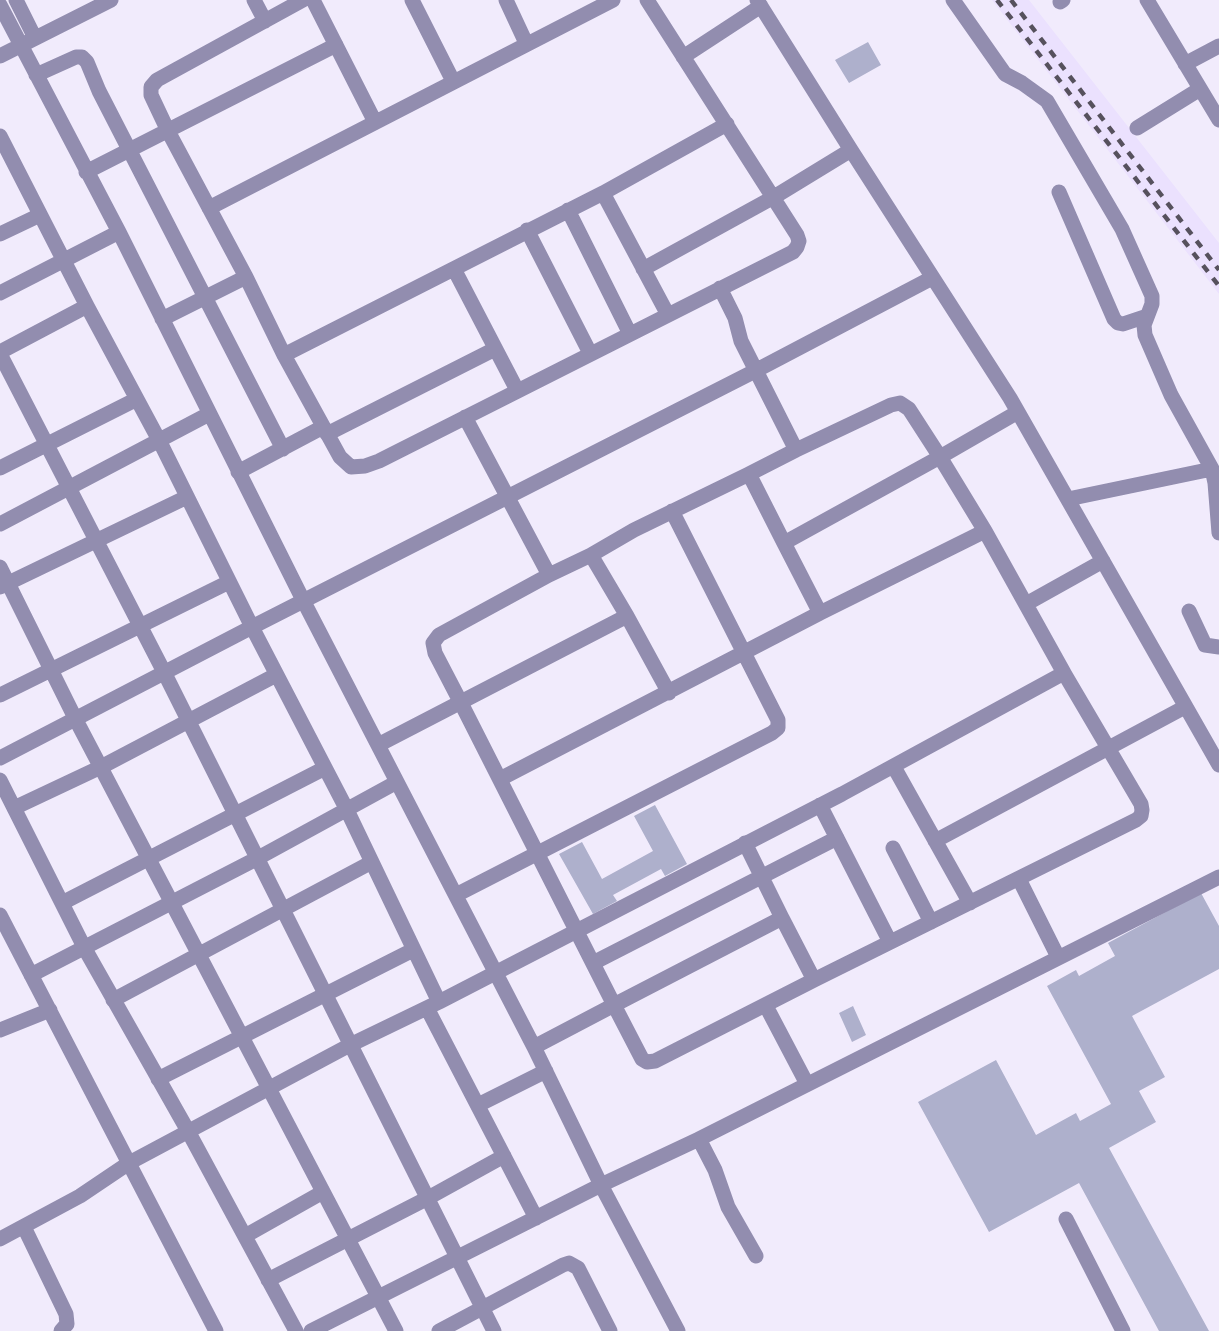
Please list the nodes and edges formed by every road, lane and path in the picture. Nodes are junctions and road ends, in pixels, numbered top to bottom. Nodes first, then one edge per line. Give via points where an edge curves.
1 (16, 0) edge
2 (111, 0) edge
3 (254, 0) edge
4 (303, 0) edge
5 (313, 0) edge
6 (412, 0) edge
7 (506, 0) edge
8 (612, 0) edge
9 (647, 0) edge
10 (953, 0) edge
11 (1147, 0) edge
12 (759, 3) edge
13 (0, 5) edge
14 (265, 21) junction
15 (28, 41) junction
16 (526, 43) junction
17 (336, 45) junction
18 (1219, 46) edge
19 (0, 56) edge
20 (683, 57) junction
21 (1185, 64) junction
22 (36, 75) junction
23 (453, 81) junction
24 (1200, 89) junction
25 (1219, 120) edge
26 (375, 122) junction
27 (727, 124) junction
28 (1137, 128) dead end
29 (168, 131) junction
30 (0, 135) edge
31 (130, 150) junction
32 (851, 150) junction
33 (86, 172) junction
34 (1059, 192) dead end
35 (603, 193) junction
36 (774, 197) junction
37 (209, 208) junction
38 (568, 210) junction
39 (40, 215) junction
40 (527, 230) junction
41 (119, 232) junction
42 (0, 234) edge
43 (63, 260) junction
44 (454, 269) junction
45 (644, 269) junction
46 (246, 277) junction
47 (932, 278) junction
48 (720, 288) junction
49 (0, 293) edge
50 (206, 297) junction
51 (87, 306) junction
52 (668, 315) junction
53 (1147, 316) junction
54 (162, 319) junction
55 (630, 333) junction
56 (495, 349) junction
57 (0, 353) edge
58 (590, 353) junction
59 (284, 355) junction
60 (755, 371) junction
61 (517, 390) junction
62 (137, 399) junction
63 (1018, 412) junction
64 (209, 414) junction
65 (465, 417) junction
66 (325, 430) junction
67 (160, 442) junction
68 (47, 446) junction
69 (283, 449) junction
70 (796, 450) junction
71 (940, 457) junction
72 (0, 468) edge
73 (1212, 470) junction
74 (238, 472) junction
75 (749, 474) junction
76 (69, 488) junction
77 (187, 497) junction
78 (508, 499) junction
79 (1068, 499) junction
80 (672, 511) junction
81 (0, 524) edge
82 (985, 531) junction
83 (1219, 532) edge
84 (96, 541) junction
85 (784, 543) junction
86 (591, 555) junction
87 (1103, 561) junction
88 (0, 567) edge
89 (549, 575) junction
90 (229, 582) junction
91 (4, 585) edge
92 (304, 602) junction
93 (1026, 604) junction
94 (1189, 611) dead end
95 (820, 614) junction
96 (627, 616) junction
97 (141, 626) junction
98 (252, 627) junction
99 (1219, 647) edge
100 (745, 653) junction
101 (51, 669) junction
102 (164, 672) junction
103 (1064, 673) junction
104 (276, 675) junction
105 (669, 693) junction
106 (0, 694) edge
107 (461, 703) junction
108 (1185, 706) junction
109 (76, 720) junction
110 (188, 721) junction
111 (378, 745) junction
112 (1109, 749) junction
113 (0, 758) edge
114 (1219, 765) edge
115 (100, 767) junction
116 (894, 767) junction
117 (325, 768) junction
118 (500, 779) junction
119 (0, 780) edge
120 (397, 782) junction
121 (820, 805) junction
122 (14, 808) junction
123 (347, 810) junction
124 (236, 814) junction
125 (837, 838) junction
126 (935, 841) junction
127 (745, 843) junction
128 (892, 848) dead end
129 (538, 854) junction
130 (148, 858) junction
131 (258, 858) junction
132 (372, 862) junction
133 (762, 877) junction
134 (1219, 877) edge
135 (1019, 879) junction
136 (456, 895) junction
137 (62, 903) junction
138 (171, 903) junction
139 (970, 903) junction
140 (284, 910) junction
141 (0, 915) edge
142 (782, 918) junction
143 (931, 922) junction
144 (576, 930) junction
145 (891, 942) junction
146 (86, 949) junction
147 (413, 950) junction
148 (198, 954) junction
149 (1058, 957) junction
150 (593, 963) junction
151 (495, 971) junction
152 (31, 975) junction
153 (814, 980) junction
154 (326, 995) junction
155 (113, 1000) junction
156 (433, 1005) junction
157 (615, 1005) junction
158 (766, 1006) junction
159 (50, 1010) junction
160 (0, 1030) edge
161 (241, 1037) junction
162 (350, 1045) junction
163 (534, 1047) junction
164 (546, 1071) junction
165 (158, 1079) junction
166 (807, 1084) junction
167 (269, 1089) junction
168 (478, 1105) junction
169 (188, 1131) junction
170 (699, 1139) junction
171 (504, 1156) junction
172 (129, 1163) junction
173 (601, 1185) junction
174 (323, 1192) junction
175 (428, 1198) junction
176 (536, 1218) junction
177 (1066, 1219) dead end
178 (24, 1227) junction
179 (244, 1236) junction
180 (0, 1239) edge
181 (348, 1239) junction
182 (756, 1256) dead end
183 (458, 1257) junction
184 (268, 1280) junction
185 (378, 1298) junction
186 (483, 1308) junction
187 (61, 1331) edge
188 (216, 1331) edge
189 (296, 1331) edge
190 (311, 1331) edge
191 (396, 1331) edge
192 (439, 1331) edge
193 (494, 1331) edge
194 (610, 1331) edge
195 (678, 1331) edge
196 (1123, 1331) edge

1 - 15 street
2 - 15 street
3 - 14 street
4 - 14 street
5 - 17 street
6 - 23 street
7 - 16 street
8 - 16 street
9 - 20 street
10 - 53 street via 1005,74 1047,101 1127,239 1152,296
11 - 21 street
12 - 20 street
12 - 32 street
13 - 15 street
14 - 29 street via 157,80 151,95
15 - 19 street
15 - 22 street
16 - 23 street
17 - 26 street
17 - 29 street
18 - 21 street
20 - 27 street
21 - 24 street
22 - 31 street via 68,59 82,57
22 - 33 street
23 - 26 street
24 - 25 street
24 - 28 street
26 - 37 street
27 - 35 street
27 - 36 street
29 - 31 street
29 - 37 street
30 - 39 street
31 - 33 street
31 - 50 street
32 - 36 street
32 - 47 street
33 - 41 street
34 - 53 street via 1114,319 1122,324
35 - 38 street
35 - 45 street
36 - 45 street
36 - 48 street via 797,235 797,247
37 - 46 street
38 - 40 street
38 - 55 street
39 - 42 street
39 - 43 street
40 - 44 street
40 - 58 street
41 - 43 street
41 - 54 street
43 - 49 street
43 - 51 street
44 - 56 street
44 - 59 street
45 - 52 street
46 - 50 street
46 - 59 street
47 - 60 street
47 - 63 street
48 - 52 street
48 - 60 street
50 - 54 street
50 - 69 street
51 - 57 street
51 - 62 street
52 - 55 street
53 - 73 street via 1144,325 1149,346
54 - 64 street
55 - 58 street
56 - 61 street
56 - 66 street
57 - 68 street
58 - 61 street
59 - 66 street
60 - 70 street
60 - 78 street
61 - 65 street
62 - 67 street
62 - 68 street
63 - 71 street
63 - 79 street
64 - 67 street
64 - 74 street
65 - 66 street via 365,466 345,462
65 - 78 street
66 - 69 street
67 - 76 street
67 - 77 street
68 - 72 street
68 - 76 street
69 - 74 street
70 - 71 street via 900,403 909,409
70 - 75 street
71 - 82 street
71 - 85 street
73 - 79 street
73 - 83 street
74 - 92 street
75 - 80 street
75 - 85 street
76 - 81 street
76 - 84 street
77 - 84 street
77 - 90 street
78 - 89 street
78 - 92 street
79 - 87 street
80 - 86 street
80 - 100 street
82 - 93 street
82 - 95 street
84 - 91 street
84 - 97 street
85 - 95 street
86 - 89 street
86 - 96 street
87 - 93 street
87 - 108 street
88 - 91 street
89 - 107 street via 439,635 433,644 435,653
90 - 97 street
90 - 98 street
91 - 101 street
92 - 98 street
92 - 111 street
93 - 103 street
94 - 99 street via 1205,645
95 - 100 street
96 - 105 street
96 - 107 street
97 - 101 street
97 - 102 street
98 - 102 street
98 - 104 street
100 - 105 street
100 - 129 street via 778,720 778,728
101 - 106 street
101 - 109 street
102 - 109 street
102 - 110 street
103 - 112 street
103 - 116 street
104 - 110 street
104 - 117 street
105 - 118 street
107 - 111 street
107 - 118 street
108 - 112 street
108 - 114 street
109 - 113 street
109 - 115 street
110 - 115 street
110 - 124 street
111 - 120 street
112 - 126 street
112 - 135 street via 1141,804 1141,816
115 - 122 street
115 - 130 street
116 - 121 street
116 - 126 street
117 - 123 street
117 - 124 street
118 - 129 street
119 - 122 street
120 - 123 street
120 - 136 street
121 - 125 street
121 - 127 street
122 - 137 street
123 - 131 street
123 - 132 street
124 - 130 street
124 - 131 street
125 - 133 street
125 - 145 street
126 - 139 street
127 - 133 street
127 - 144 street
128 - 143 street
129 - 136 street
129 - 144 street
130 - 137 street
130 - 138 street
131 - 138 street
131 - 140 street
132 - 140 street
132 - 147 street
133 - 142 street
133 - 150 street
134 - 149 street
135 - 139 street
135 - 149 street
136 - 151 street
137 - 146 street
138 - 146 street
138 - 148 street
139 - 143 street
140 - 148 street
140 - 154 street
141 - 152 street
142 - 153 street
142 - 157 street
143 - 145 street
144 - 150 street
144 - 151 street
145 - 153 street
146 - 152 street
146 - 155 street
147 - 154 street
147 - 156 street
148 - 155 street
148 - 161 street
149 - 166 street
150 - 157 street
151 - 156 street
151 - 163 street
152 - 159 street
153 - 158 street
154 - 161 street
154 - 162 street
155 - 165 street
156 - 162 street
156 - 168 street
157 - 158 street via 647,1062
157 - 163 street
158 - 166 street
159 - 160 street
159 - 172 street
161 - 165 street
161 - 167 street
162 - 167 street
162 - 175 street
163 - 164 street
164 - 168 street
164 - 173 street
165 - 169 street
166 - 170 street
167 - 169 street
167 - 174 street
168 - 171 street
169 - 172 street
169 - 179 street
170 - 173 street
170 - 182 street via 728,1207
171 - 175 street
171 - 176 street
172 - 178 street
172 - 188 street
173 - 176 street
173 - 195 street
174 - 179 street
174 - 181 street
175 - 181 street
175 - 183 street
176 - 183 street
177 - 196 street
178 - 180 street
178 - 187 street via 66,1314 67,1324
179 - 184 street
181 - 184 street
181 - 185 street
183 - 185 street
183 - 186 street
184 - 189 street
185 - 190 street
185 - 191 street
186 - 192 street
186 - 193 street
186 - 194 street via 569,1263 578,1268

